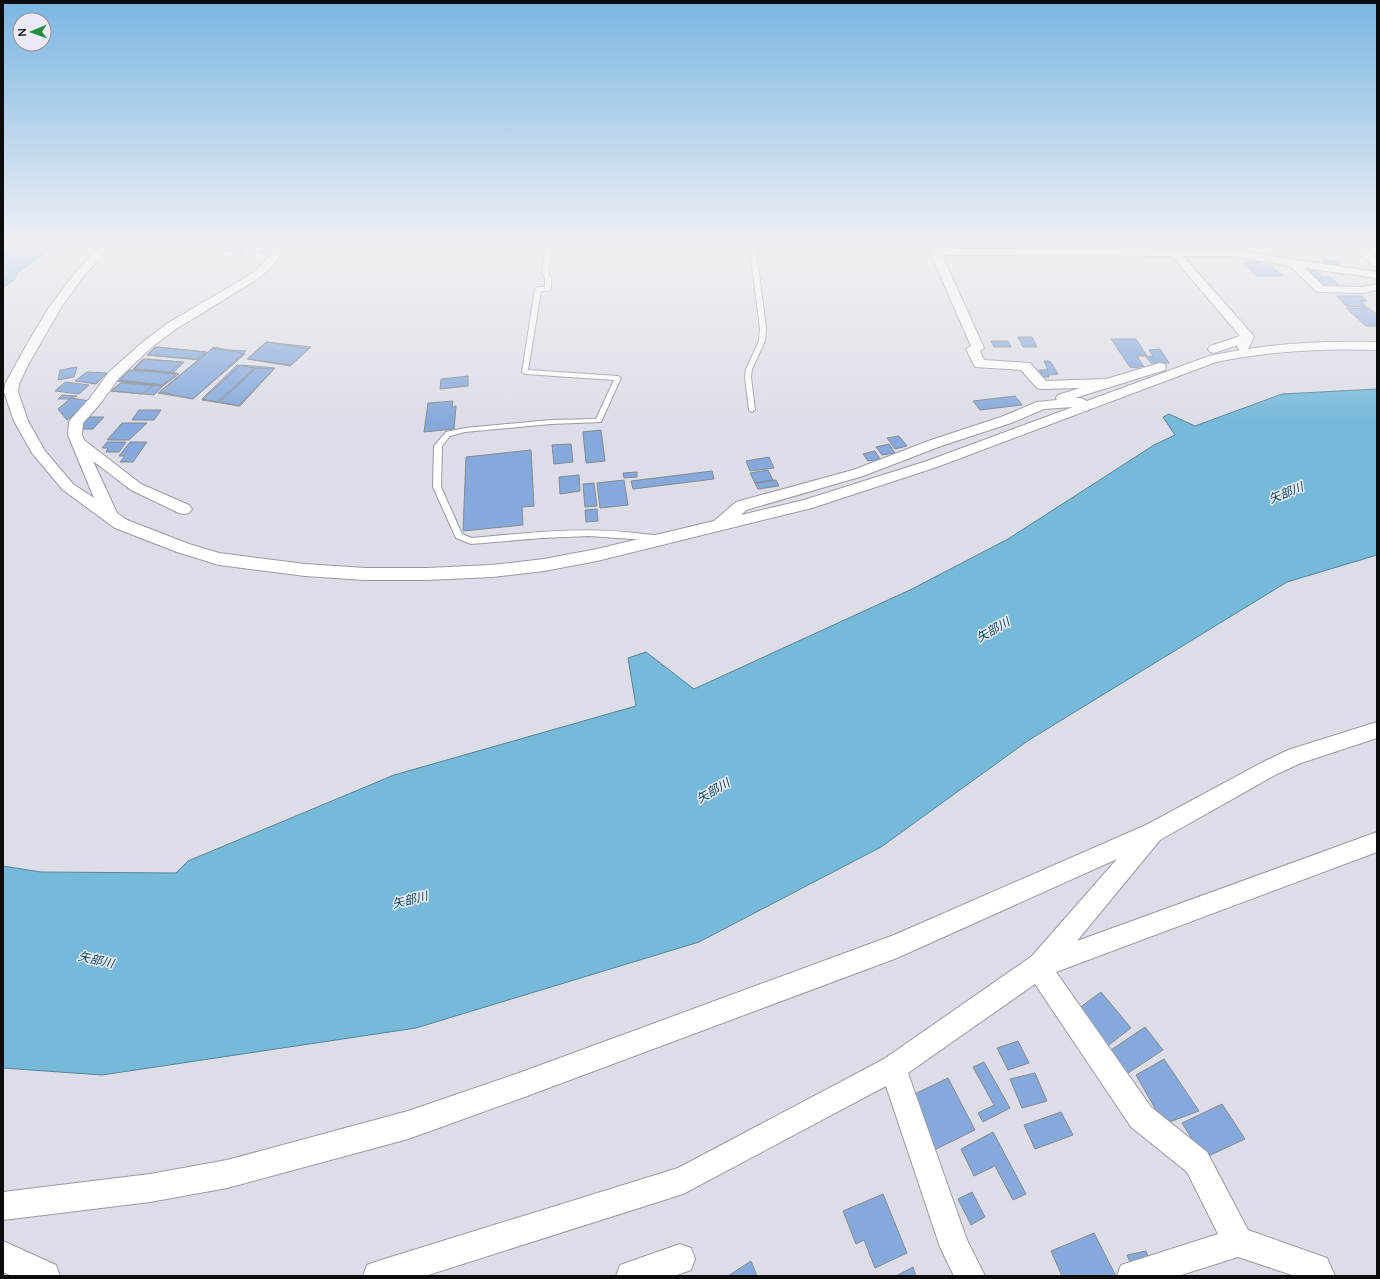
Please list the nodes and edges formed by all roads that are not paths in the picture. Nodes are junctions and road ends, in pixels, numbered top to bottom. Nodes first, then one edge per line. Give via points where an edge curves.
1 (59, 303) edge
2 (211, 303) edge
3 (536, 303) edge
4 (760, 303) edge
5 (958, 303) edge
6 (1219, 303) edge
7 (1248, 337) junction
8 (1377, 346) edge
9 (1240, 353) junction
10 (1107, 383) junction
11 (1103, 400) junction
12 (1042, 406) junction
13 (752, 410) dead end
14 (78, 443) junction
15 (184, 509) dead end
16 (112, 518) junction
17 (718, 525) junction
18 (660, 539) junction
19 (1377, 730) edge
20 (1154, 832) junction
21 (1377, 842) edge
22 (1038, 967) junction
23 (893, 1068) junction
24 (3, 1206) edge
25 (1238, 1242) junction
26 (3, 1256) edge
27 (680, 1259) dead end
28 (45, 1276) edge
29 (378, 1276) edge
30 (631, 1276) edge
31 (970, 1276) edge
32 (1132, 1276) edge
33 (1320, 1276) edge

1 - 16 street via 45,322 12,384 11,392 21,421 39,453 68,487
2 - 14 street via 172,326 114,375 76,422 75,435
3 - 18 lane via 525,372 618,378 600,421 544,423 465,430 448,434 438,446 437,487 459,536 471,542 558,533 640,535
4 - 13 lane via 762,341 748,377
5 - 10 street via 978,348 972,349 980,364 1025,366 1042,385
6 - 7 street
7 - 9 street
7 - 10 street
8 - 9 street via 1300,346
9 - 11 street via 1213,359
10 - 12 street
11 - 12 street
11 - 17 street via 932,464 807,504
12 - 17 street via 858,473 741,506
14 - 15 street via 136,487
14 - 16 street
16 - 18 street via 121,524 183,548 219,559 305,570 365,574 492,571 544,565
17 - 18 street
19 - 20 street via 1295,756
20 - 22 street
20 - 24 street via 897,946 408,1125 227,1174 150,1188
21 - 22 street
22 - 23 street
22 - 25 street via 1141,1117 1197,1162
23 - 29 street via 683,1180
23 - 31 street via 955,1248
25 - 32 street
25 - 33 street via 1316,1269
26 - 28 street
27 - 30 street

